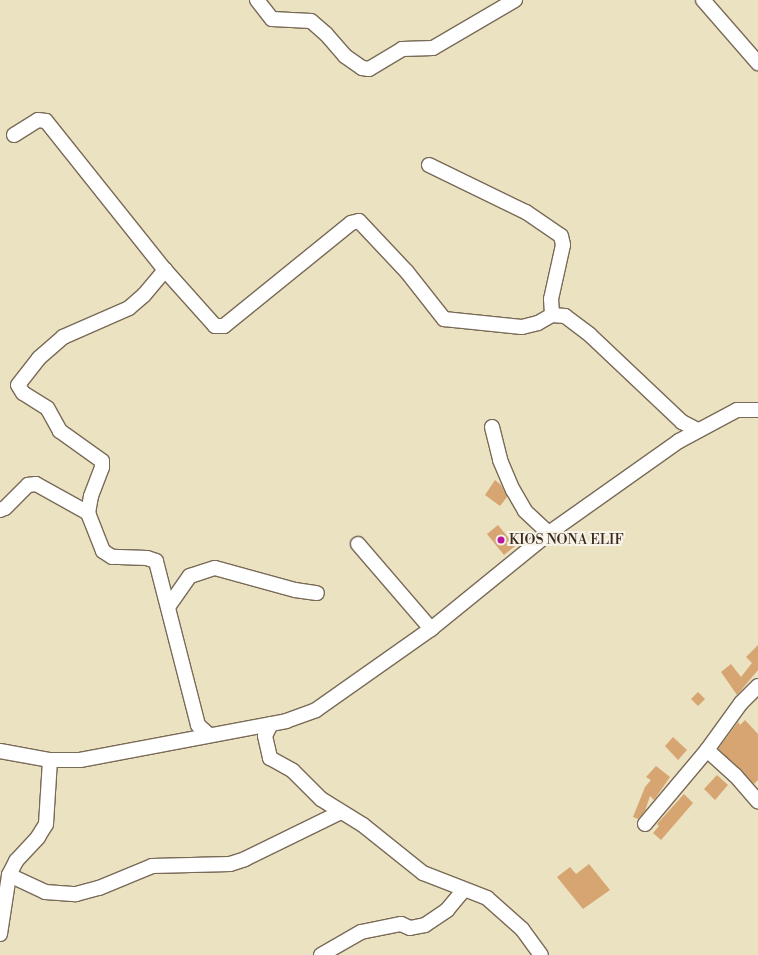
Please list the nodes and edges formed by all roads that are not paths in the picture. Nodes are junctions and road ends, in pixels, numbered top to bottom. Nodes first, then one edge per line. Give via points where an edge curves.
1 (257, 0) edge
2 (515, 0) edge
3 (702, 0) edge
4 (758, 63) edge
5 (14, 135) dead end
6 (429, 165) dead end
7 (165, 270) junction
8 (552, 315) junction
9 (758, 410) edge
10 (492, 427) dead end
11 (698, 430) junction
12 (0, 510) edge
13 (88, 513) junction
14 (549, 533) junction
15 (358, 544) dead end
16 (317, 593) dead end
17 (168, 607) junction
18 (431, 629) junction
19 (758, 686) edge
20 (270, 724) junction
21 (209, 735) junction
22 (707, 750) junction
23 (0, 751) edge
24 (50, 760) junction
25 (758, 801) edge
26 (339, 813) junction
27 (645, 824) dead end
28 (9, 875) junction
29 (464, 890) junction
30 (0, 934) edge
31 (321, 955) edge
32 (541, 955) edge

1 - 2 street via 272,19 311,22 326,34 345,56 362,68 368,69 402,49 432,48
3 - 4 street
5 - 7 street via 38,120 46,121
6 - 8 street via 526,212 561,236 563,245 551,299
7 - 8 street via 215,326 224,326 355,221 364,224 364,229 407,272 444,319 522,327 538,323
7 - 13 street via 129,308 63,337 40,358 18,385 23,393 47,408 60,431 102,461 90,496
8 - 11 street via 565,316 580,325 682,422
9 - 11 street via 737,410
10 - 14 street via 500,460 513,490 525,511
11 - 14 street
12 - 13 street via 28,485 36,484
13 - 17 street via 96,539 106,554 112,557 147,558 156,561
14 - 18 street
15 - 18 street
16 - 17 street via 295,590 215,568 190,576
17 - 21 street via 198,725
18 - 20 street via 330,702 301,717
19 - 22 street via 741,704
20 - 21 street
20 - 26 street via 265,736 270,758 293,770 309,789
21 - 24 street via 99,757 68,761
22 - 25 street via 735,775
22 - 27 street
23 - 24 street
24 - 28 street via 46,824 38,838 16,861
26 - 28 street via 230,864 152,866 99,888 76,894 45,892
26 - 29 street via 357,821 423,873
28 - 30 street
29 - 31 street via 448,910 425,925 410,928 401,924 361,932
29 - 32 street via 487,898 496,905 522,929

